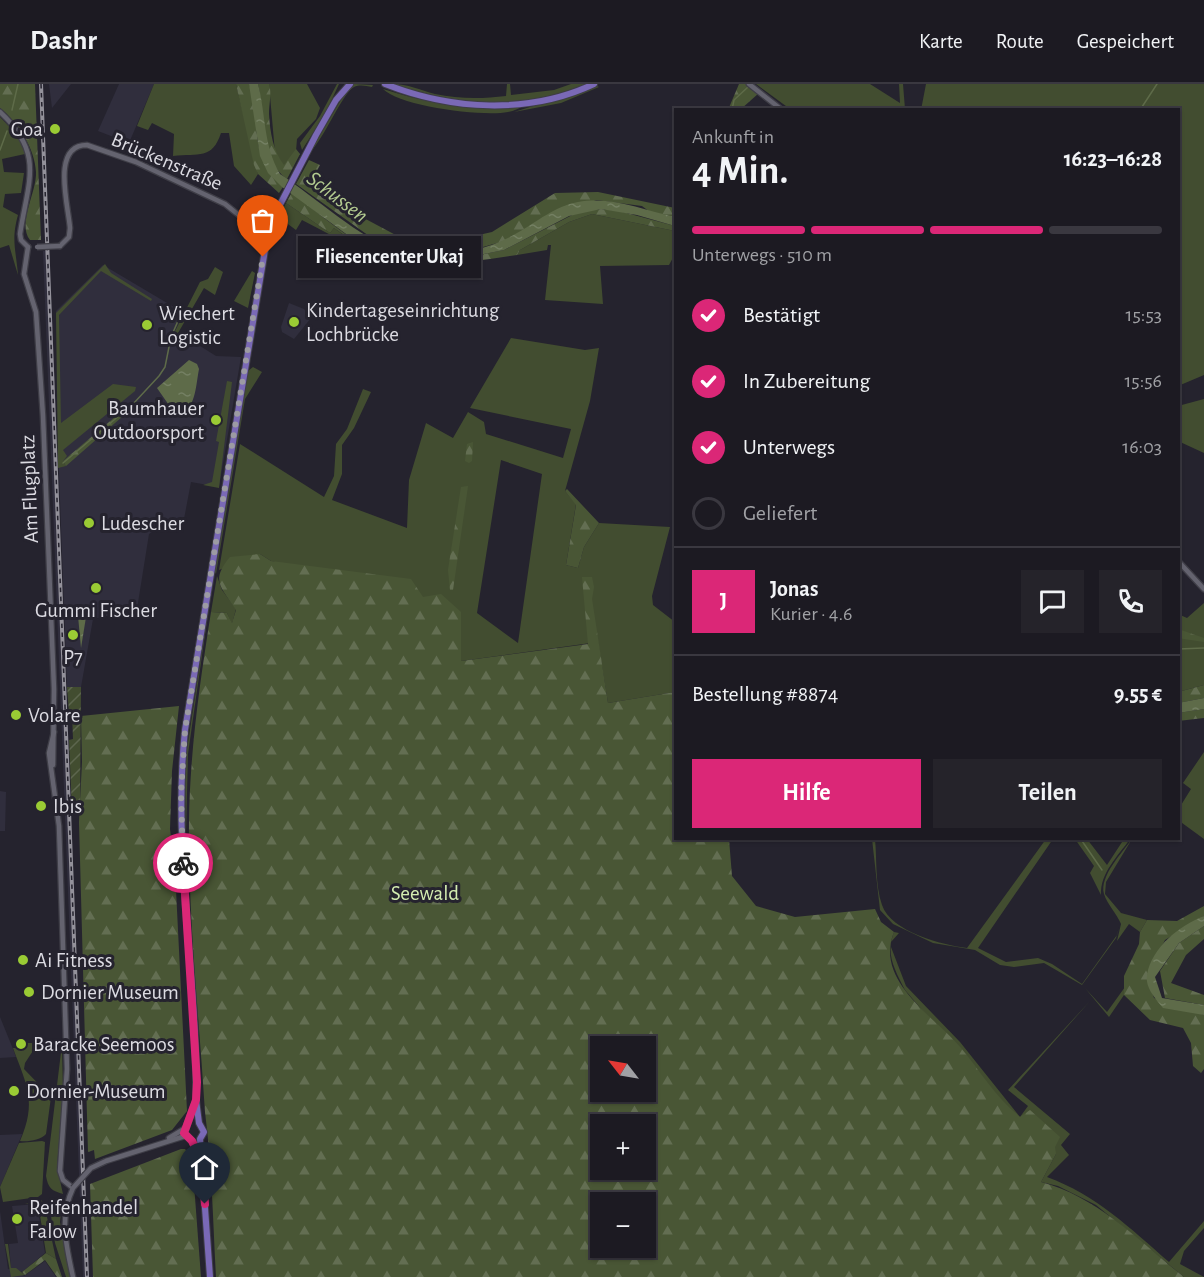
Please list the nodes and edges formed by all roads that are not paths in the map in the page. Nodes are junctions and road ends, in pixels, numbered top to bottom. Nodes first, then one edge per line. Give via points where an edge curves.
1 (342, 84) edge
2 (350, 84) edge
3 (385, 84) edge
4 (594, 84) edge
5 (751, 86) edge
6 (336, 100) junction
7 (779, 108) edge
8 (0, 112) edge
9 (267, 234) junction
10 (28, 247) junction
11 (1180, 563) edge
12 (1204, 589) edge
13 (196, 1100) junction
14 (189, 1122) junction
15 (199, 1123) junction
16 (184, 1132) junction
17 (200, 1139) junction
18 (192, 1141) junction
19 (201, 1160) junction
20 (73, 1188) junction
21 (73, 1277) edge
22 (210, 1277) edge

1 - 6 main road
2 - 6 main road
3 - 4 main road via 443,102 490,106 543,100
5 - 7 street
6 - 9 main road
8 - 10 street, Am Flugplatz via 21,135 30,157 29,190 20,234
9 - 10 street, Brückenstraße, bridge via 225,204 141,164 80,145 70,150 65,162 69,237 60,246
9 - 13 main road via 185,730 181,781 183,865
10 - 20 street, Am Flugplatz via 24,274 36,312 42,393 53,765 59,826 67,1069 60,1171 63,1180
11 - 12 street
13 - 14 main road
13 - 15 main road
14 - 15 main road
14 - 16 main road
15 - 17 main road via 204,1132
16 - 18 main road
16 - 20 street, bridge via 91,1168
17 - 18 main road
17 - 19 main road
18 - 19 main road
19 - 22 main road
20 - 21 street via 64,1214

